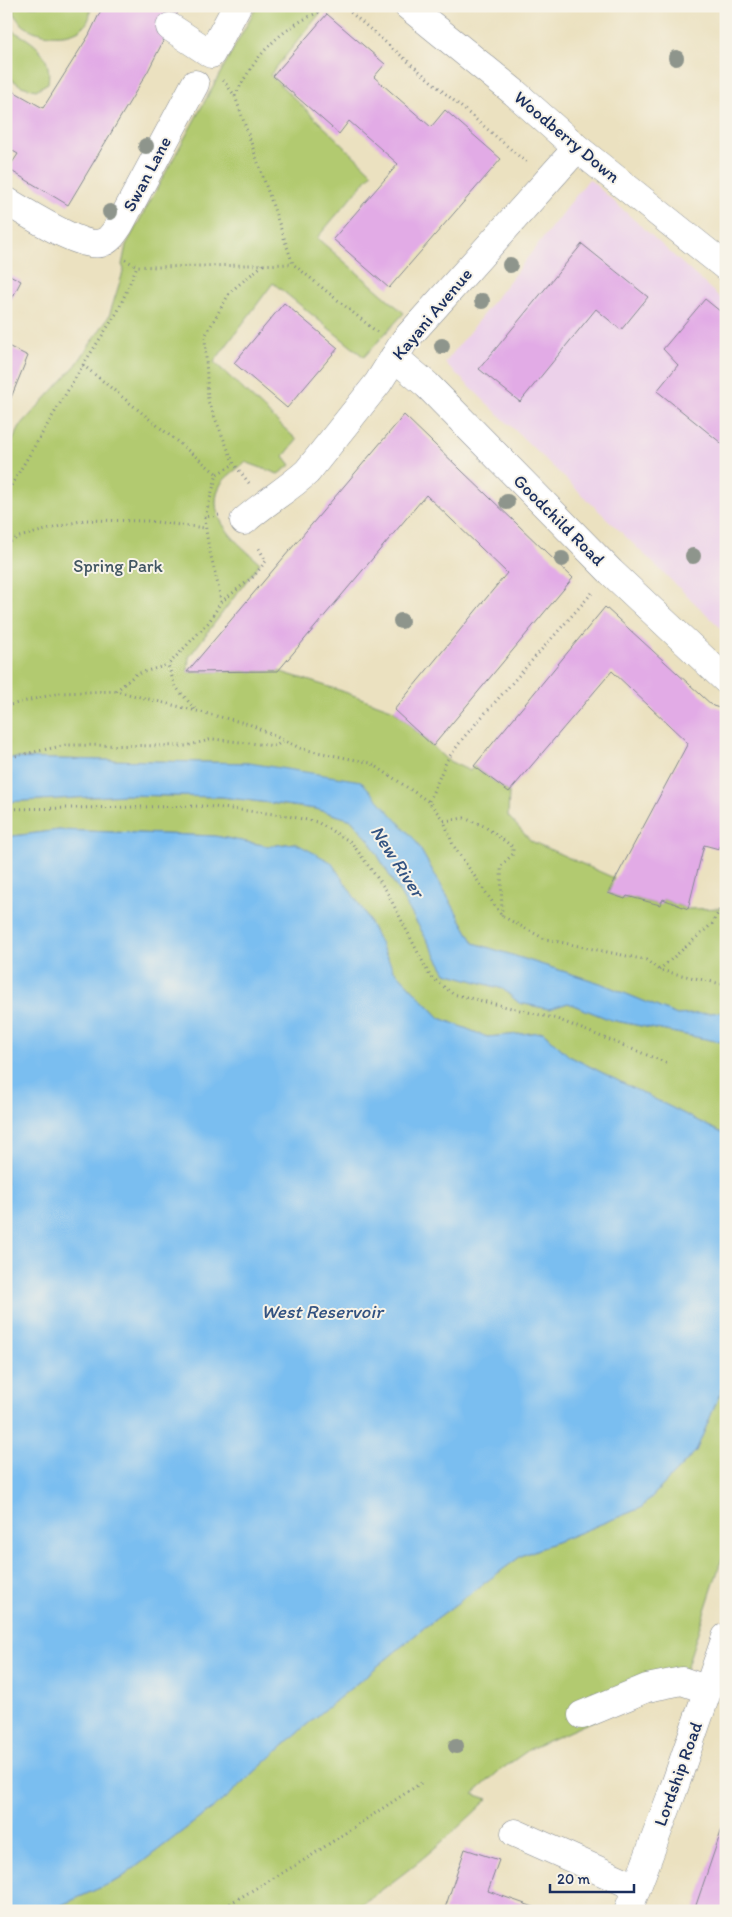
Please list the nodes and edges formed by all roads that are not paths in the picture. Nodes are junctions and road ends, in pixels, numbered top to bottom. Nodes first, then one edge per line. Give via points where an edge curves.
1 (237, 6) edge
2 (408, 6) edge
3 (170, 27) dead end
4 (209, 72) junction
5 (577, 148) junction
6 (6, 201) edge
7 (726, 268) edge
8 (394, 357) junction
9 (244, 521) road end
10 (726, 680) edge
11 (726, 1636) edge
12 (708, 1690) junction
13 (582, 1715) dead end
14 (515, 1833) dead end
15 (632, 1899) edge

1 - 4 street, Swan Lane
2 - 5 street, Woodberry Down
3 - 4 street
4 - 6 street, Swan Lane via 113,235 92,243
5 - 7 street, Woodberry Down
5 - 8 street, Kayani Avenue via 405,340
8 - 9 street, Kayani Avenue via 378,383 307,472
8 - 10 street, Goodchild Road via 427,385 610,572
11 - 12 street, Lordship Road
12 - 13 street via 682,1681 656,1686
12 - 15 street, Lordship Road
14 - 15 street

